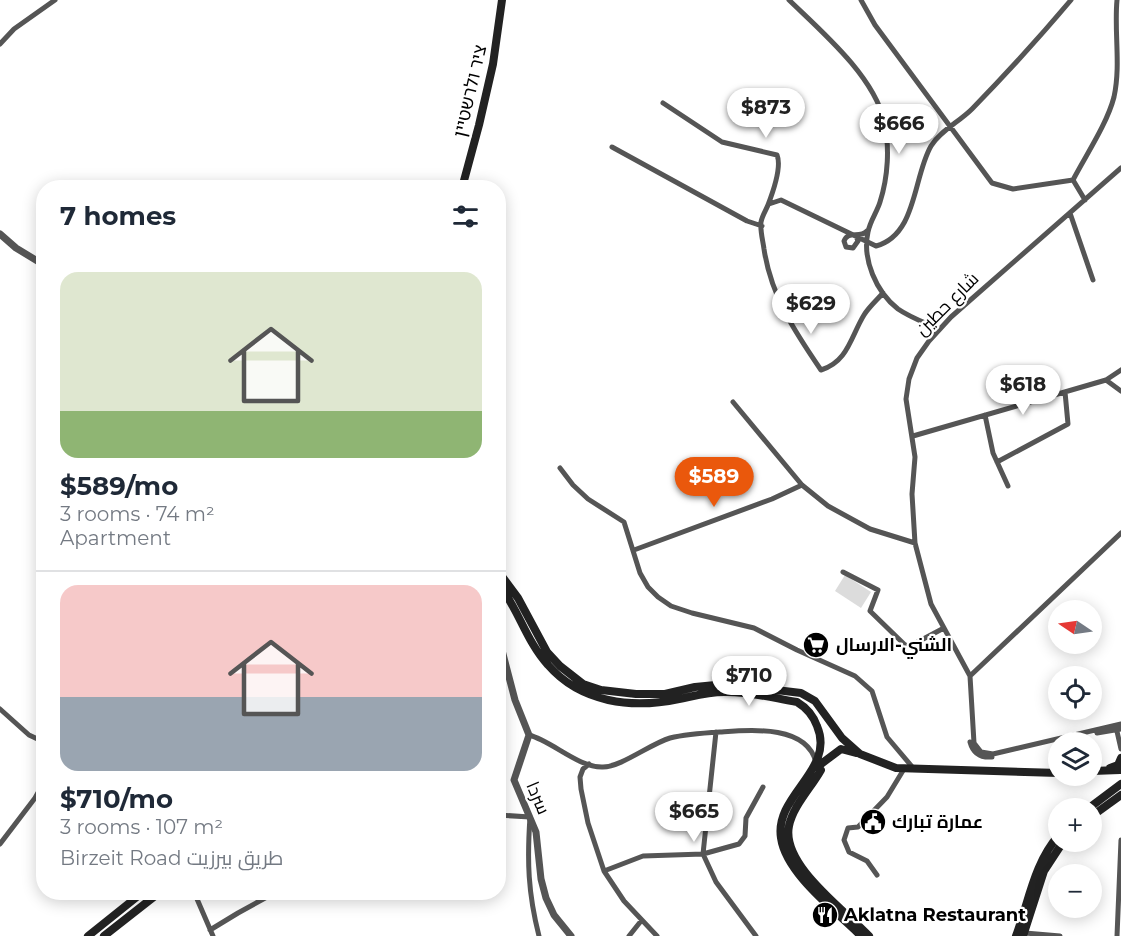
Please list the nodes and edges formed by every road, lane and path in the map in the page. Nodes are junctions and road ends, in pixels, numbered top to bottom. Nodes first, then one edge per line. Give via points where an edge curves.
1 (55, 0) edge
2 (502, 0) edge
3 (789, 0) edge
4 (861, 0) edge
5 (1071, 0) edge
6 (1118, 0) edge
7 (0, 44) edge
8 (663, 103) dead end
9 (952, 126) junction
10 (612, 147) dead end
11 (1121, 168) edge
12 (464, 180) edge
13 (1073, 180) junction
14 (774, 184) junction
15 (781, 200) junction
16 (1085, 200) junction
17 (769, 204) junction
18 (1070, 213) junction
19 (834, 225) junction
20 (762, 226) junction
21 (868, 230) junction
22 (0, 234) edge
23 (854, 235) junction
24 (844, 243) junction
25 (867, 243) junction
26 (855, 247) junction
27 (36, 260) edge
28 (869, 261) junction
29 (1093, 280) dead end
30 (883, 293) junction
31 (939, 329) junction
32 (1121, 370) edge
33 (1106, 380) junction
34 (1065, 392) junction
35 (1121, 392) edge
36 (733, 402) dead end
37 (985, 416) junction
38 (913, 436) junction
39 (997, 462) junction
40 (560, 468) dead end
41 (802, 485) junction
42 (1008, 486) dead end
43 (1121, 533) edge
44 (915, 543) junction
45 (634, 550) junction
46 (843, 572) dead end
47 (506, 581) edge
48 (506, 597) edge
49 (944, 628) junction
50 (506, 668) edge
51 (970, 680) junction
52 (0, 709) edge
53 (1118, 727) edge
54 (716, 732) junction
55 (529, 735) junction
56 (36, 738) edge
57 (1121, 749) edge
58 (860, 754) junction
59 (1121, 758) edge
60 (589, 764) junction
61 (816, 764) junction
62 (904, 768) junction
63 (914, 769) junction
64 (1120, 769) edge
65 (1102, 771) joint
66 (1048, 773) edge
67 (1121, 782) edge
68 (763, 787) dead end
69 (36, 796) edge
70 (1101, 798) edge
71 (1120, 798) edge
72 (1102, 810) edge
73 (506, 816) edge
74 (530, 817) junction
75 (1121, 840) edge
76 (0, 844) edge
77 (1048, 849) edge
78 (1056, 852) edge
79 (703, 854) junction
80 (604, 872) junction
81 (877, 875) dead end
82 (823, 896) junction
83 (133, 900) edge
84 (150, 900) edge
85 (197, 900) edge
86 (263, 900) edge
87 (641, 921) junction
88 (211, 933) edge
89 (1024, 934) edge
90 (88, 936) edge
91 (104, 936) edge
92 (539, 936) edge
93 (571, 936) edge
94 (629, 936) edge
95 (657, 936) edge
96 (756, 936) edge
97 (861, 936) edge
98 (869, 936) edge
99 (1016, 936) edge
100 (1060, 936) edge
101 (1117, 936) edge

1 - 7 street
2 - 12 main road, ציר ולרשטיין via 493,64
3 - 21 street via 846,56 884,119 886,174 880,203
4 - 9 street via 875,25
5 - 9 street via 1017,63
6 - 13 street via 1113,99
8 - 14 street via 723,142 777,155
9 - 13 street via 993,183 1013,189
9 - 25 street via 929,149 900,231 884,244
10 - 20 street
11 - 16 street, شارع حطين
13 - 16 street
14 - 15 street
14 - 17 street
15 - 17 street
15 - 19 street
16 - 18 street, شارع حطين
17 - 20 street
18 - 29 street
18 - 31 street, شارع حطين
19 - 23 street
19 - 24 street
20 - 30 street via 771,284 790,326 821,370 833,366 864,315
21 - 23 street
21 - 25 street
22 - 27 street
23 - 24 street via 846,237
23 - 25 street
23 - 26 street via 858,241
24 - 26 street
25 - 26 street
25 - 28 street
26 - 28 street
28 - 30 street
30 - 31 street via 898,308
31 - 38 street, شارع حطين via 917,358 909,379 906,399
32 - 33 street
33 - 34 street
33 - 35 street
34 - 37 street
34 - 39 street via 1068,424
36 - 41 street
37 - 38 street
37 - 39 street
38 - 44 street, شارع حطين
39 - 42 street
40 - 45 street via 588,499 624,522
41 - 44 street via 828,506 870,529
41 - 45 street
43 - 51 street
44 - 49 street, شارع حطين via 931,604
45 - 63 street via 648,587 671,606 754,628 855,676 872,691 887,737
46 - 49 street via 878,590 870,611 905,645
47 - 58 main road via 547,652 583,684 636,694 665,694 726,684 801,693 814,701
48 - 61 main road via 548,665 584,694 648,703 724,692 797,702 811,713 819,730 821,747
49 - 51 street, شارع حطين
50 - 55 street
51 - 53 street, شارع حطين via 970,743 982,756 997,757
52 - 56 street
53 - 57 street
54 - 60 street via 669,739 605,767
54 - 61 street via 755,729 793,737 808,747
54 - 79 street
55 - 60 street
55 - 74 street, سردا via 514,780
58 - 61 main road via 841,750
58 - 62 main road
59 - 65 main road via 1118,765
60 - 80 street via 580,777 581,789
61 - 82 main road via 821,770 789,824 788,835 798,862
62 - 63 main road
62 - 81 street via 887,797 858,827 848,828 844,840 849,852 867,861
63 - 66 main road
64 - 65 main road
64 - 67 main road
67 - 70 main road
68 - 79 street via 746,818 743,841
69 - 76 street
71 - 72 main road
73 - 74 street
74 - 92 street via 529,894
74 - 93 street, سردا via 546,898
75 - 101 street
77 - 99 main road
78 - 89 main road via 1044,871
79 - 80 street via 643,856
79 - 96 street via 716,882
80 - 87 street
82 - 97 main road
82 - 98 main road
83 - 90 main road
84 - 91 main road
85 - 88 street
86 - 88 street
87 - 94 street
87 - 95 street
89 - 100 street

